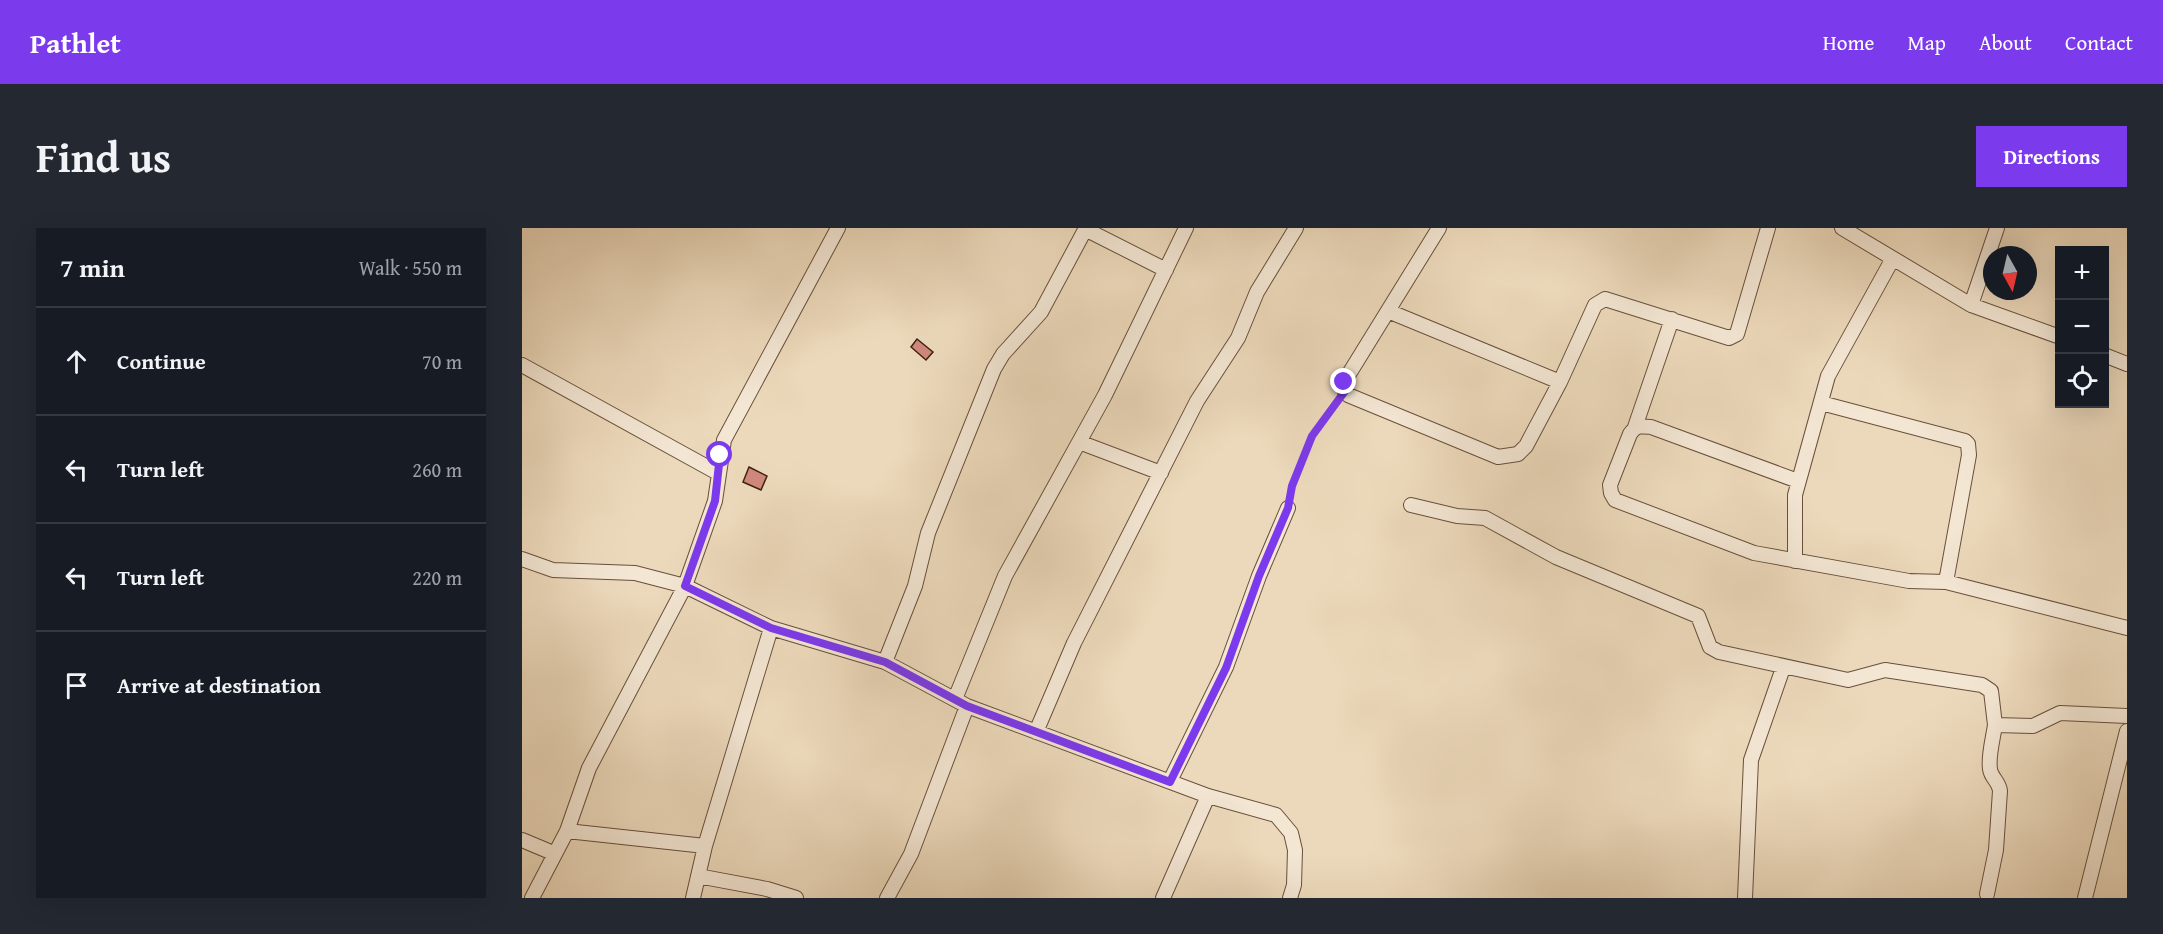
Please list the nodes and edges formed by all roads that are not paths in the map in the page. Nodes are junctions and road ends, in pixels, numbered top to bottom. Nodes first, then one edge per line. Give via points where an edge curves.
1 (838, 228) edge
2 (1085, 228) edge
3 (1186, 228) edge
4 (1296, 228) edge
5 (1439, 228) edge
6 (1768, 228) edge
7 (1997, 228) edge
8 (1846, 229) edge
9 (1892, 260) junction
10 (1166, 270) junction
11 (1971, 305) junction
12 (1388, 311) junction
13 (1672, 320) junction
14 (2055, 335) edge
15 (2109, 357) edge
16 (2127, 364) edge
17 (522, 365) edge
18 (1560, 382) junction
19 (1821, 403) junction
20 (1635, 427) junction
21 (1079, 442) junction
22 (718, 473) junction
23 (1161, 473) junction
24 (1798, 481) junction
25 (1411, 505) dead end
26 (1288, 508) road end
27 (522, 559) edge
28 (1795, 561) junction
29 (1946, 582) junction
30 (685, 586) junction
31 (771, 628) junction
32 (2127, 628) edge
33 (885, 662) junction
34 (1783, 668) junction
35 (961, 702) junction
36 (2127, 716) edge
37 (1995, 725) junction
38 (2127, 731) edge
39 (1036, 732) junction
40 (1170, 782) junction
41 (1208, 796) junction
42 (567, 831) junction
43 (522, 840) edge
44 (705, 846) junction
45 (554, 853) junction
46 (698, 876) junction
47 (1987, 894) dead end
48 (532, 898) edge
49 (693, 898) edge
50 (796, 898) edge
51 (887, 898) edge
52 (1163, 898) edge
53 (1290, 898) edge
54 (1745, 898) edge
55 (2085, 898) edge

1 - 22 street via 724,440
2 - 10 street
2 - 33 street via 1041,312 1003,354 990,377 928,533 915,586
3 - 10 street
4 - 23 street via 1266,276 1238,338 1197,401
5 - 12 street
6 - 13 street via 1737,334 1729,338
7 - 11 street
8 - 9 street
9 - 11 street
9 - 19 street via 1837,357
10 - 21 street
11 - 14 street
12 - 18 street
12 - 18 street via 1344,382 1348,395 1498,457 1510,457 1526,446
13 - 18 street via 1600,300
13 - 20 street
15 - 16 street
17 - 22 street
19 - 24 street
19 - 29 street via 1968,444
20 - 24 street via 1652,427
20 - 28 street via 1610,485 1615,500 1734,547
21 - 23 street
21 - 35 street via 1005,576
22 - 30 street via 715,501
23 - 39 street via 1074,643
24 - 28 street
25 - 34 street via 1501,524 1556,557 1698,616 1710,647 1719,652
26 - 40 street via 1226,668
27 - 30 street via 553,570 635,573
28 - 29 street via 1909,581
29 - 32 street
30 - 31 street
30 - 42 street via 589,768
31 - 33 street
31 - 44 street
33 - 35 street
34 - 37 street via 1848,680 1885,670 1982,685 1991,691
34 - 54 street via 1751,760
35 - 39 street
35 - 51 street via 911,854
36 - 37 street via 2060,713 2033,726
37 - 47 street via 1989,766 2000,791 1996,850
38 - 55 street
39 - 40 street
40 - 41 street
41 - 52 street
41 - 53 street via 1276,816 1284,822 1292,833 1295,850
42 - 44 street
42 - 45 street
43 - 45 street
44 - 46 street
45 - 48 street
46 - 49 street
46 - 50 street

